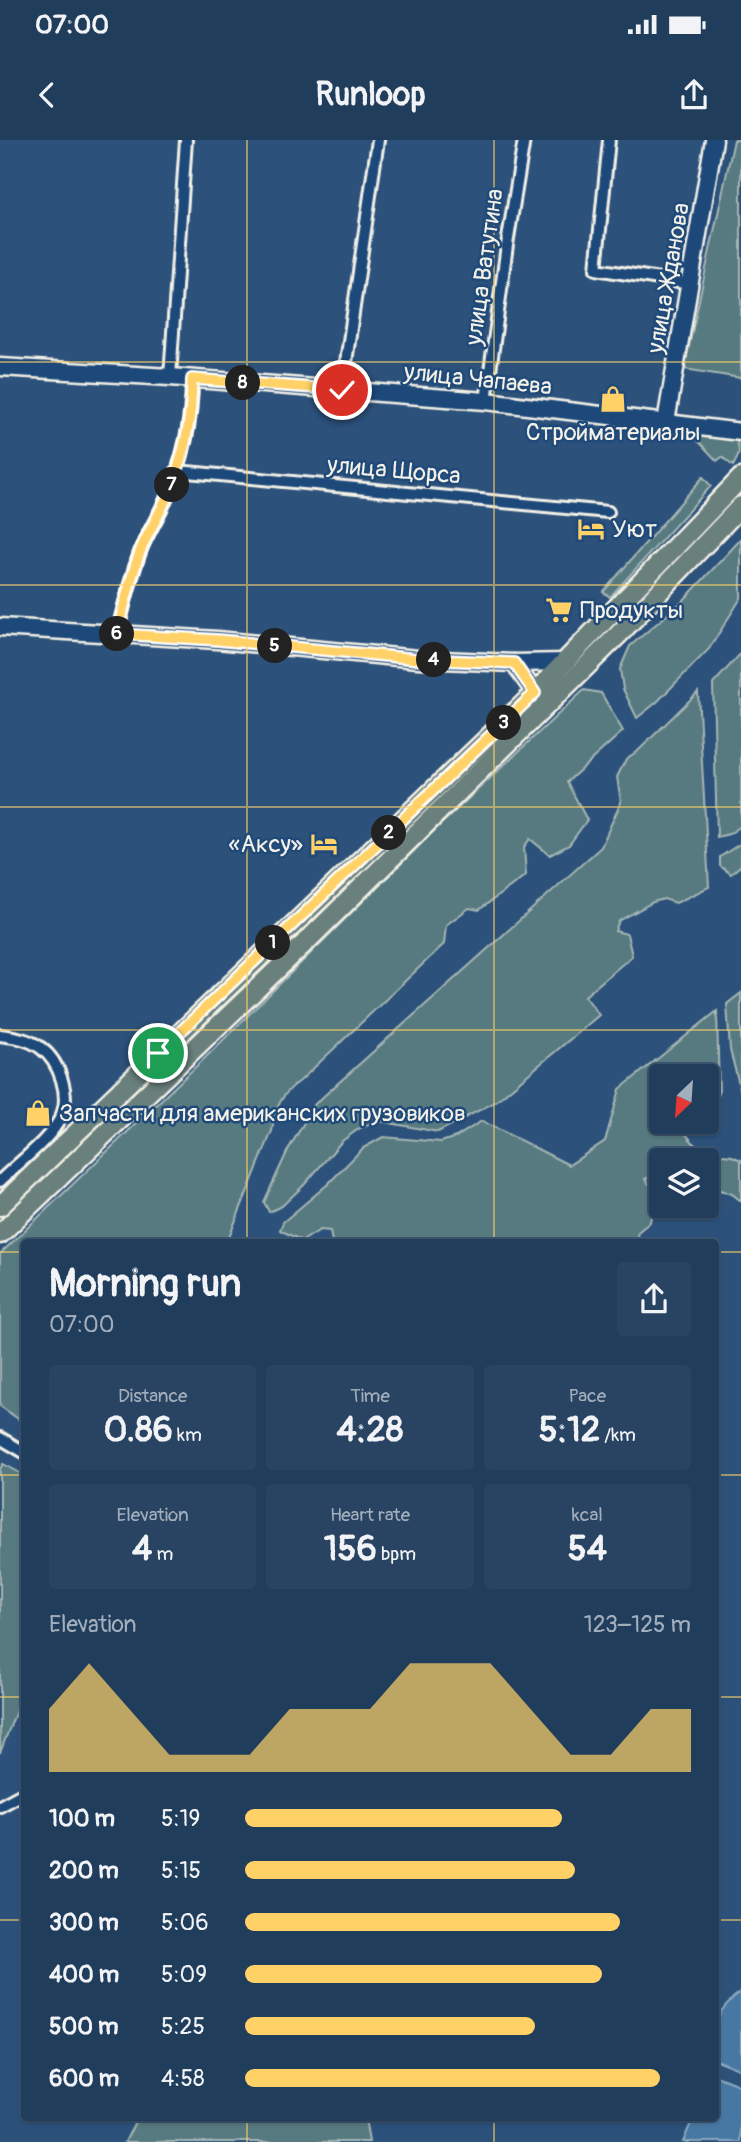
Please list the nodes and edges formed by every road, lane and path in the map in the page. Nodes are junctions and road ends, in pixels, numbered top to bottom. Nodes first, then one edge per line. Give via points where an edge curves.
1 (187, 140) edge
2 (378, 140) edge
3 (524, 140) edge
4 (609, 140) edge
5 (714, 140) edge
6 (691, 284) junction
7 (0, 367) edge
8 (170, 377) junction
9 (192, 379) junction
10 (342, 390) junction
11 (486, 401) junction
12 (666, 422) junction
13 (741, 432) edge
14 (177, 471) junction
15 (741, 478) edge
16 (741, 506) edge
17 (608, 512) dead end
18 (0, 627) edge
19 (117, 634) junction
20 (514, 663) junction
21 (566, 663) junction
22 (535, 693) junction
23 (0, 1035) edge
24 (0, 1181) edge
25 (0, 1206) edge
26 (0, 1234) edge
27 (0, 1438) edge
28 (21, 1450) edge
29 (21, 1795) edge
30 (0, 1806) edge

1 - 8 street
2 - 10 street
3 - 11 street, улица Ватутина
4 - 6 street via 596,270
5 - 6 main road, улица Жданова
6 - 12 main road, улица Жданова
7 - 8 main road, улица Чапаева
8 - 9 main road, улица Чапаева
9 - 10 main road, улица Чапаева
9 - 14 street via 190,414
10 - 11 main road, улица Чапаева
11 - 12 main road, улица Чапаева
12 - 13 main road, улица Чапаева
14 - 17 street, улица Щорса
14 - 19 street via 142,547
15 - 21 main road
16 - 26 main road via 620,633 320,929
18 - 19 main road
19 - 20 main road
20 - 21 main road
20 - 22 main road
21 - 22 main road
22 - 25 main road
23 - 24 street via 20,1037 51,1057 66,1102 44,1138
27 - 28 street
29 - 30 street

